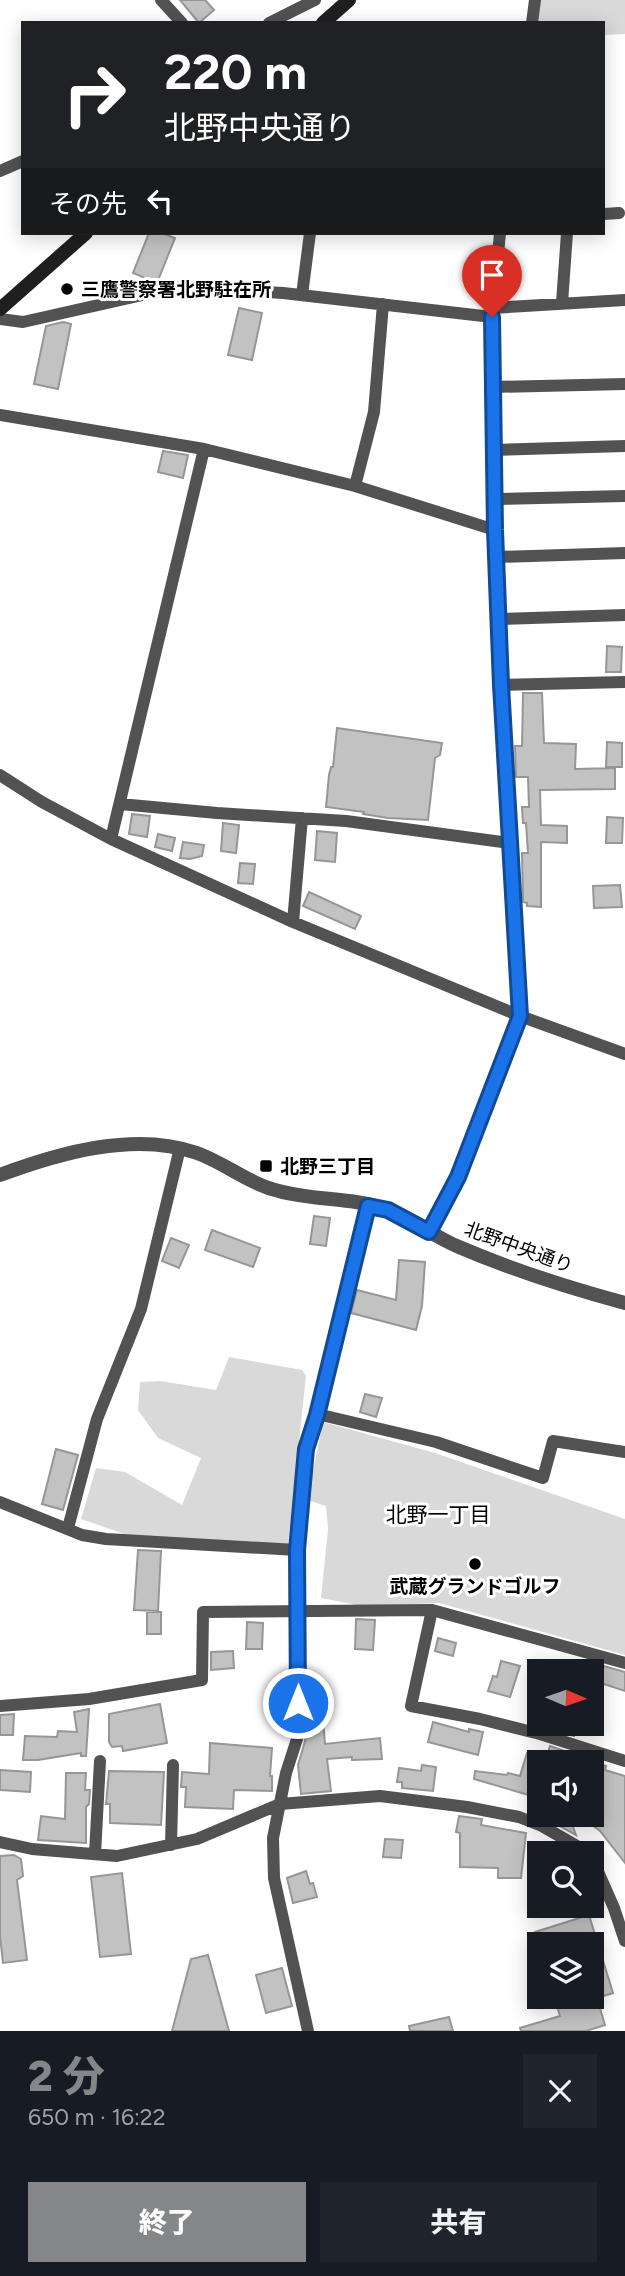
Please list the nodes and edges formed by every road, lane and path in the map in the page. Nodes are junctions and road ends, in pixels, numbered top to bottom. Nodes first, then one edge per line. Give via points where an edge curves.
1 (161, 0) edge
2 (315, 0) edge
3 (536, 0) edge
4 (345, 1) edge
5 (180, 21) edge
6 (273, 21) edge
7 (325, 21) edge
8 (532, 21) edge
9 (21, 162) edge
10 (0, 171) edge
11 (619, 213) dead end
12 (605, 214) edge
13 (84, 235) edge
14 (310, 235) edge
15 (500, 235) edge
16 (567, 235) edge
17 (302, 295) junction
18 (625, 300) edge
19 (562, 303) junction
20 (383, 304) junction
21 (0, 309) edge
22 (492, 313) junction
23 (0, 319) edge
24 (625, 384) edge
25 (493, 387) junction
26 (0, 415) edge
27 (625, 446) edge
28 (204, 449) junction
29 (494, 450) junction
30 (355, 486) junction
31 (625, 496) edge
32 (495, 499) junction
33 (495, 530) junction
34 (625, 553) edge
35 (496, 557) junction
36 (625, 615) edge
37 (499, 619) junction
38 (625, 681) edge
39 (501, 685) junction
40 (0, 775) edge
41 (120, 804) junction
42 (302, 818) junction
43 (111, 839) junction
44 (510, 844) junction
45 (293, 922) junction
46 (520, 1016) junction
47 (625, 1054) edge
48 (180, 1148) junction
49 (0, 1175) edge
50 (368, 1206) junction
51 (429, 1232) junction
52 (625, 1303) edge
53 (317, 1415) junction
54 (625, 1452) edge
55 (1, 1507) edge
56 (68, 1528) junction
57 (297, 1550) junction
58 (432, 1610) junction
59 (298, 1611) junction
60 (625, 1663) edge
61 (0, 1706) edge
62 (100, 1761) dead end
63 (625, 1761) edge
64 (173, 1765) dead end
65 (280, 1804) junction
66 (569, 1841) edge
67 (0, 1842) edge
68 (171, 1846) junction
69 (96, 1854) junction
70 (604, 1885) edge
71 (625, 1941) edge
72 (308, 2031) edge

1 - 5 street
2 - 6 street
3 - 8 street
4 - 7 main road
9 - 10 street
11 - 12 street
13 - 21 main road
14 - 17 street
15 - 22 street
16 - 19 street
17 - 20 street
17 - 23 street via 178,287 23,323
18 - 19 street
19 - 22 street
20 - 22 street
20 - 30 street via 374,412
22 - 25 street
24 - 25 street
25 - 29 street
26 - 28 street
27 - 29 street
28 - 30 street
28 - 41 street
29 - 32 street
30 - 33 street
31 - 32 street
32 - 33 street
33 - 35 street
34 - 35 street
35 - 37 street
36 - 37 street
37 - 39 street
38 - 39 street
39 - 44 street
40 - 43 street
41 - 42 street
41 - 43 street
42 - 44 street
42 - 45 street
43 - 45 street
44 - 46 street
45 - 46 street
46 - 47 street
46 - 51 street via 458,1177
48 - 49 street, 北野中央通り via 96,1148
48 - 50 street, 北野中央通り via 280,1192
48 - 56 street via 141,1309 97,1419
50 - 51 street, 北野中央通り via 388,1210
50 - 53 street
51 - 52 street, 北野中央通り via 546,1279
53 - 54 street via 436,1443 542,1478 553,1441
53 - 57 street via 306,1449
55 - 56 street
56 - 57 street via 106,1539
57 - 59 street
58 - 59 street
58 - 60 street
58 - 63 street via 411,1706 540,1734
59 - 61 street via 204,1612 202,1680 89,1699
59 - 65 street via 297,1739
62 - 69 street
64 - 68 street
65 - 66 street via 380,1796 467,1807 519,1817
65 - 68 street
65 - 72 street via 273,1838 274,1878
67 - 69 street
68 - 69 street via 117,1856
70 - 71 street

